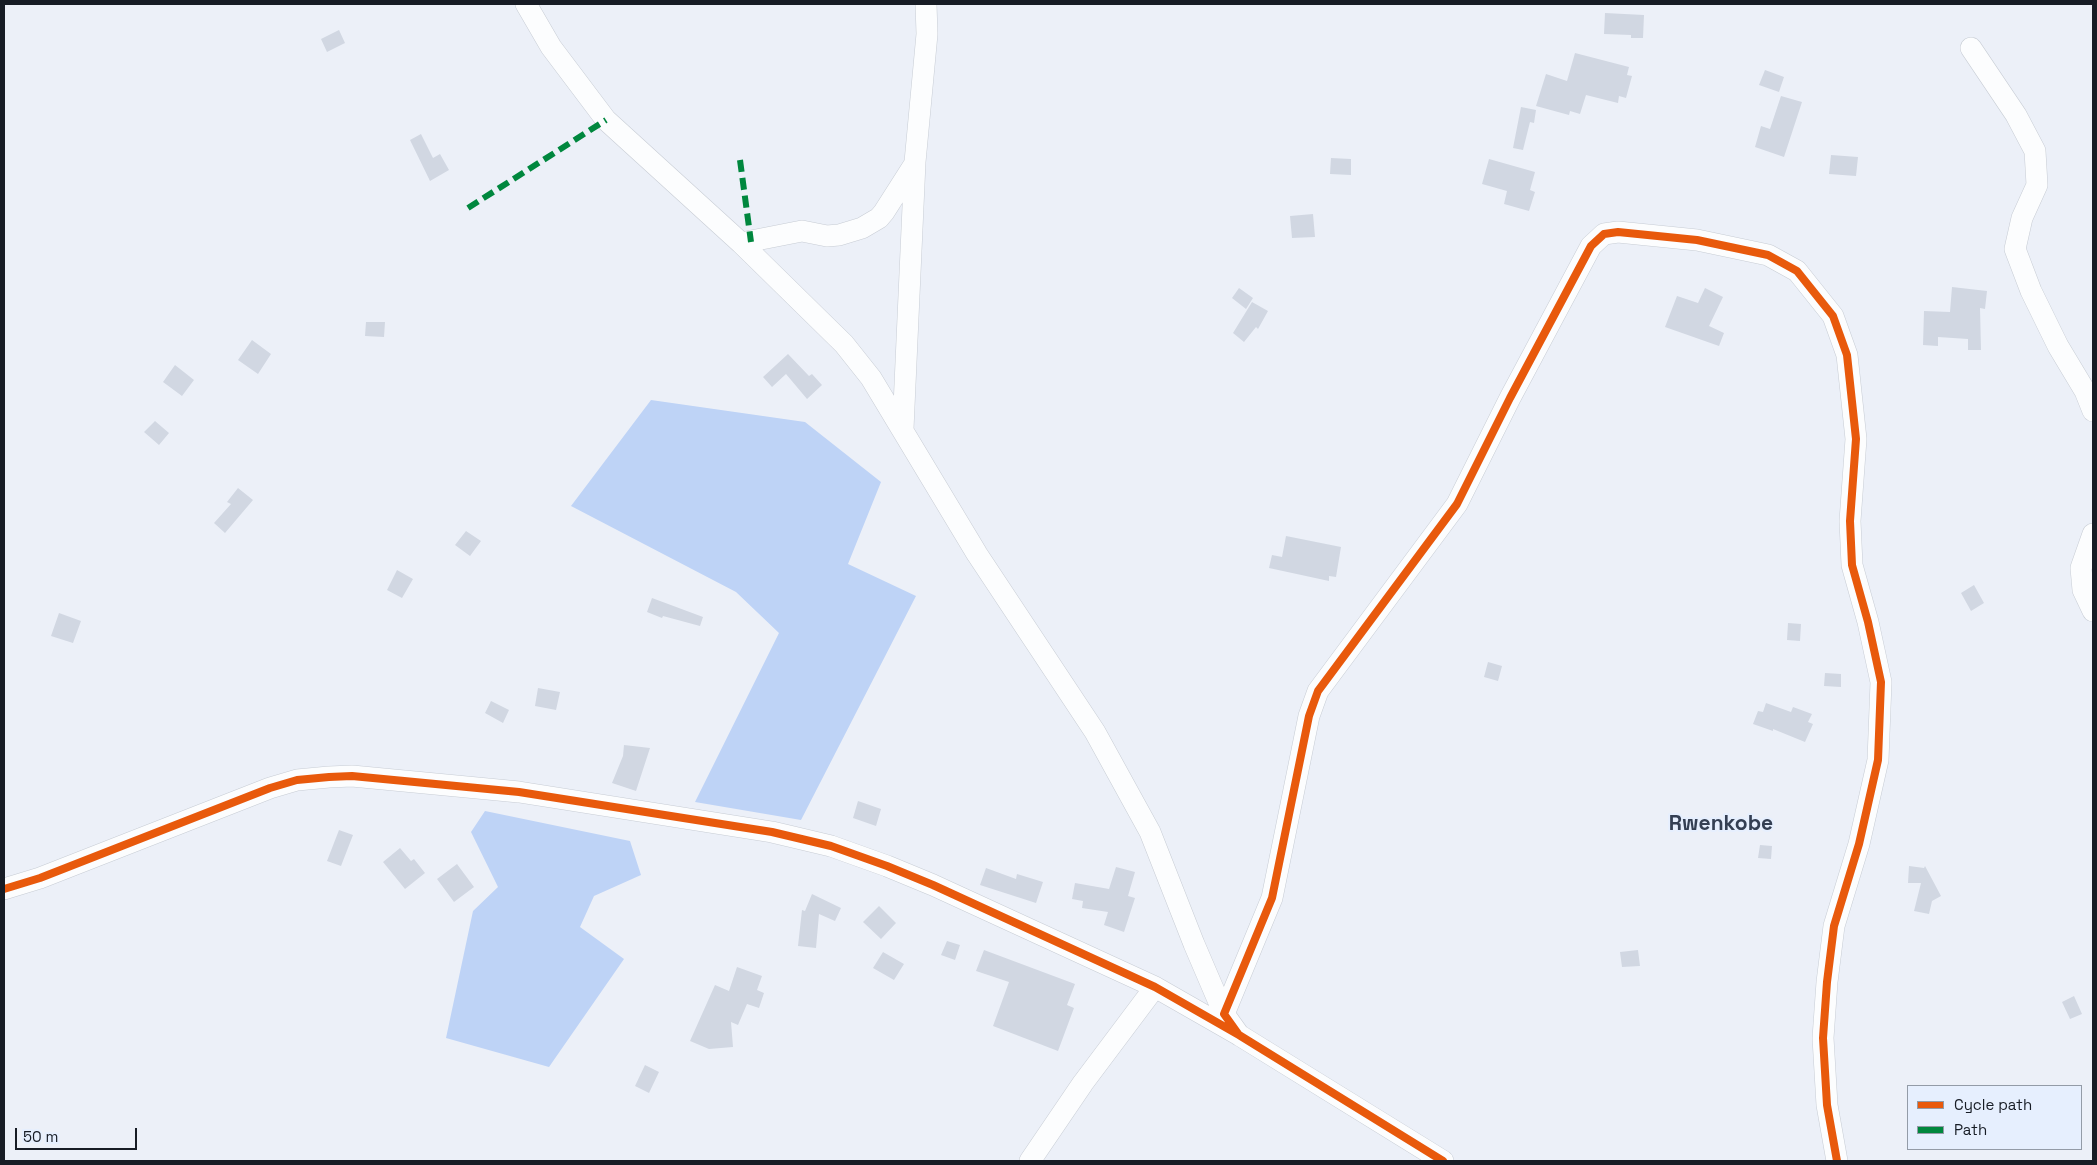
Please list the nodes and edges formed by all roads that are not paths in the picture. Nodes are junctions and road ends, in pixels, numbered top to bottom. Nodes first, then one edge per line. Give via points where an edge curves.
1 (526, 4) edge
2 (926, 4) edge
3 (1971, 48) dead end
4 (915, 162) junction
5 (741, 243) junction
6 (2093, 411) edge
7 (903, 429) junction
8 (2093, 534) edge
9 (2093, 611) edge
10 (4, 889) edge
11 (1155, 987) junction
12 (1224, 1014) junction
13 (1239, 1035) junction
14 (1030, 1161) edge
15 (1443, 1161) edge
16 (1837, 1161) edge

1 - 5 street via 551,46 606,120
2 - 4 street via 927,34
3 - 6 street via 2036,151 2037,185 2022,218 2015,249 2031,291
4 - 5 street via 884,212 862,228 827,236 802,231
4 - 7 street
5 - 7 street via 857,359
7 - 12 street via 976,554 1095,732 1150,832
8 - 9 street via 2081,568 2083,590
10 - 11 street via 270,788 297,780 352,776 519,792 772,832 831,846 933,885
11 - 13 street
11 - 14 street
12 - 13 street
12 - 16 street via 1272,898 1309,716 1318,691 1457,504 1590,246 1604,234 1618,232 1697,240 1768,255 1797,270 1833,316 1847,355 1856,439 1850,521 1852,565 1881,682 1878,760 1859,844 1834,926 1827,982 1823,1038 1826,1105
13 - 15 street

